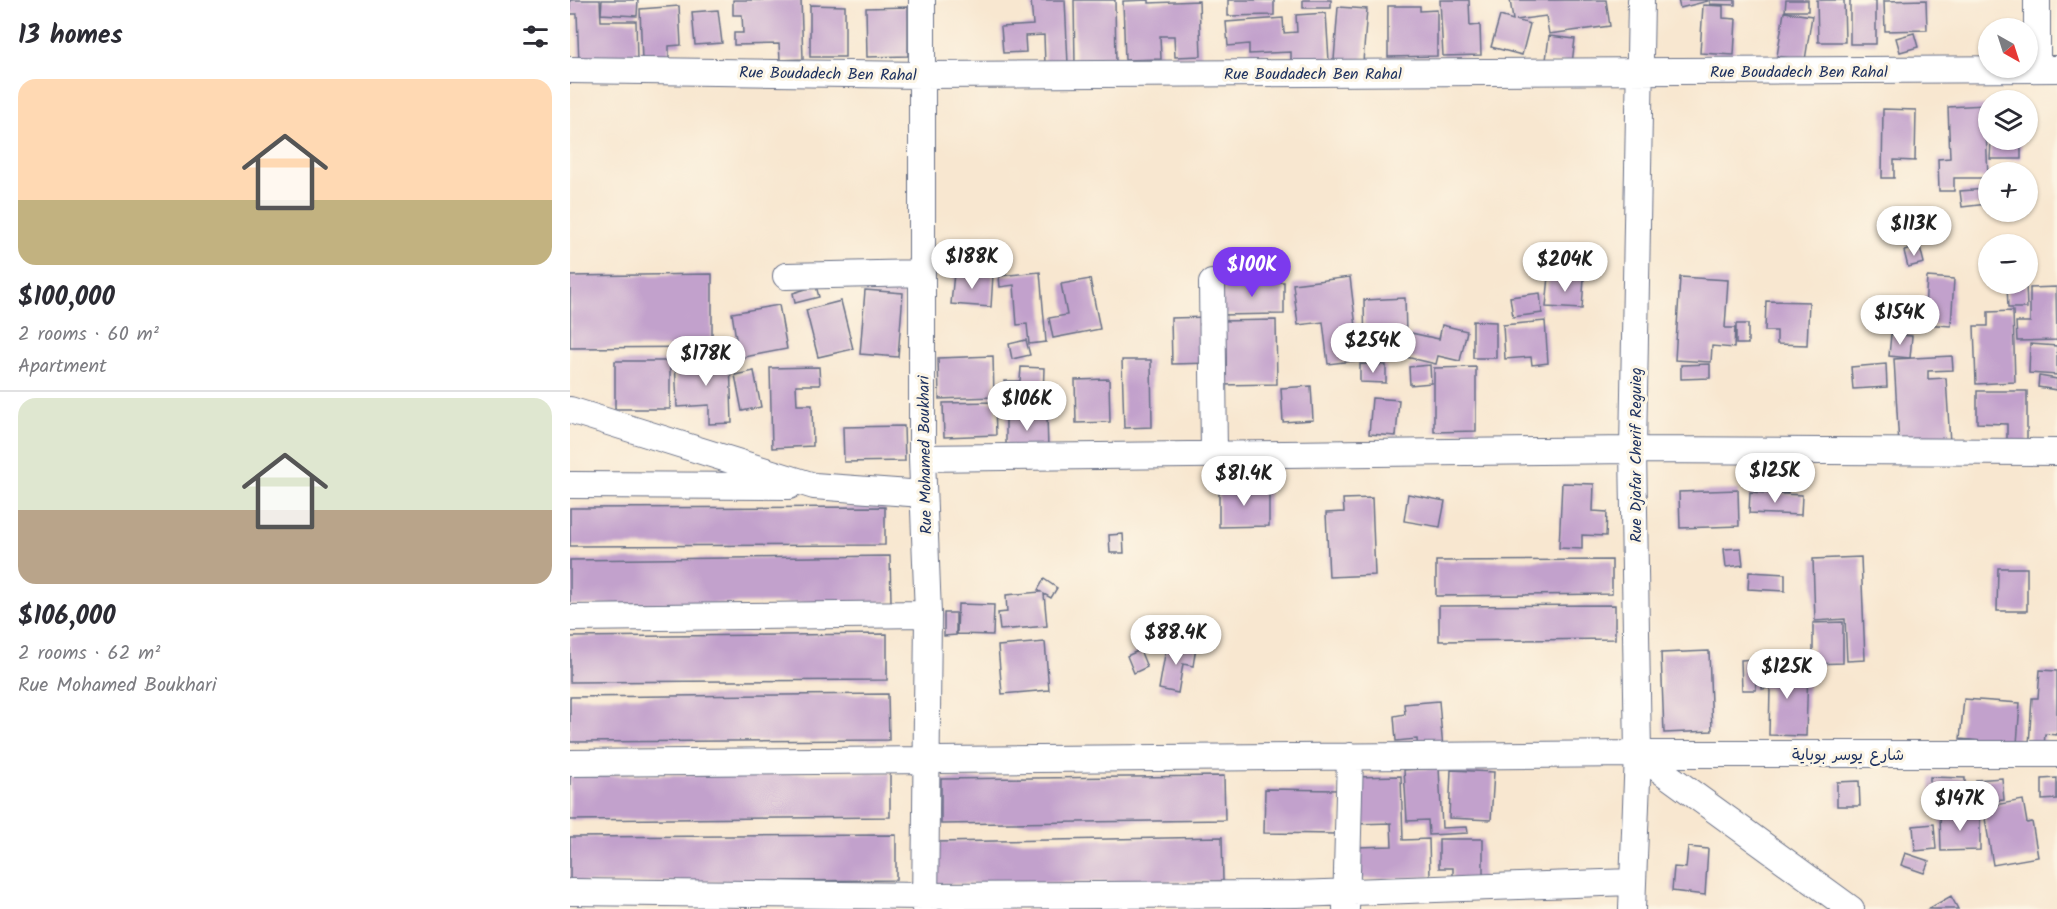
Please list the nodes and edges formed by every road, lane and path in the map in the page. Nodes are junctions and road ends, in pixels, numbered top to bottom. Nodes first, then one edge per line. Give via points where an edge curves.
1 (922, 0) edge
2 (1641, 0) edge
3 (2037, 0) edge
4 (2047, 69) edge
5 (570, 70) edge
6 (1640, 72) junction
7 (922, 75) junction
8 (922, 273) junction
9 (786, 276) dead end
10 (1212, 283) dead end
11 (570, 410) edge
12 (1633, 450) junction
13 (2057, 452) edge
14 (1214, 454) junction
15 (922, 458) junction
16 (570, 485) edge
17 (814, 486) junction
18 (923, 494) junction
19 (928, 614) junction
20 (570, 618) edge
21 (1638, 754) junction
22 (2057, 754) edge
23 (1350, 756) junction
24 (925, 758) junction
25 (570, 764) edge
26 (1631, 882) junction
27 (570, 892) edge
28 (1346, 900) edge
29 (925, 902) edge
30 (1632, 909) edge
31 (1851, 909) edge

1 - 7 street, Rue Mohamed Boukhari
2 - 6 street, Rue Djafar Cherif Reguieg
3 - 4 street
4 - 6 street, Rue Boudadech Ben Rahal
5 - 7 street, Rue Boudadech Ben Rahal
6 - 7 street, Rue Boudadech Ben Rahal
6 - 12 street, Rue Djafar Cherif Reguieg
7 - 8 street, Rue Mohamed Boukhari
8 - 9 street
8 - 15 street, Rue Mohamed Boukhari
10 - 14 street
11 - 17 street
12 - 13 street
12 - 14 street
12 - 21 street, Rue Djafar Cherif Reguieg
14 - 15 street
15 - 18 street, Rue Mohamed Boukhari
16 - 17 street
17 - 18 street
18 - 19 street, Rue Mohamed Boukhari
19 - 20 street
19 - 24 street, Rue Mohamed Boukhari
21 - 22 street, شارع يوسر بوباية
21 - 23 street, شارع يوسر بوباية
21 - 26 street, Rue Djafar Cherif Reguieg
21 - 31 street
23 - 24 street, شارع يوسر بوباية
23 - 28 street
24 - 25 street, شارع يوسر بوباية
24 - 29 street, Rue Mohamed Boukhari
26 - 28 street via 1431,891
26 - 30 street, Rue Djafar Cherif Reguieg
27 - 29 street
28 - 29 street via 1297,894

